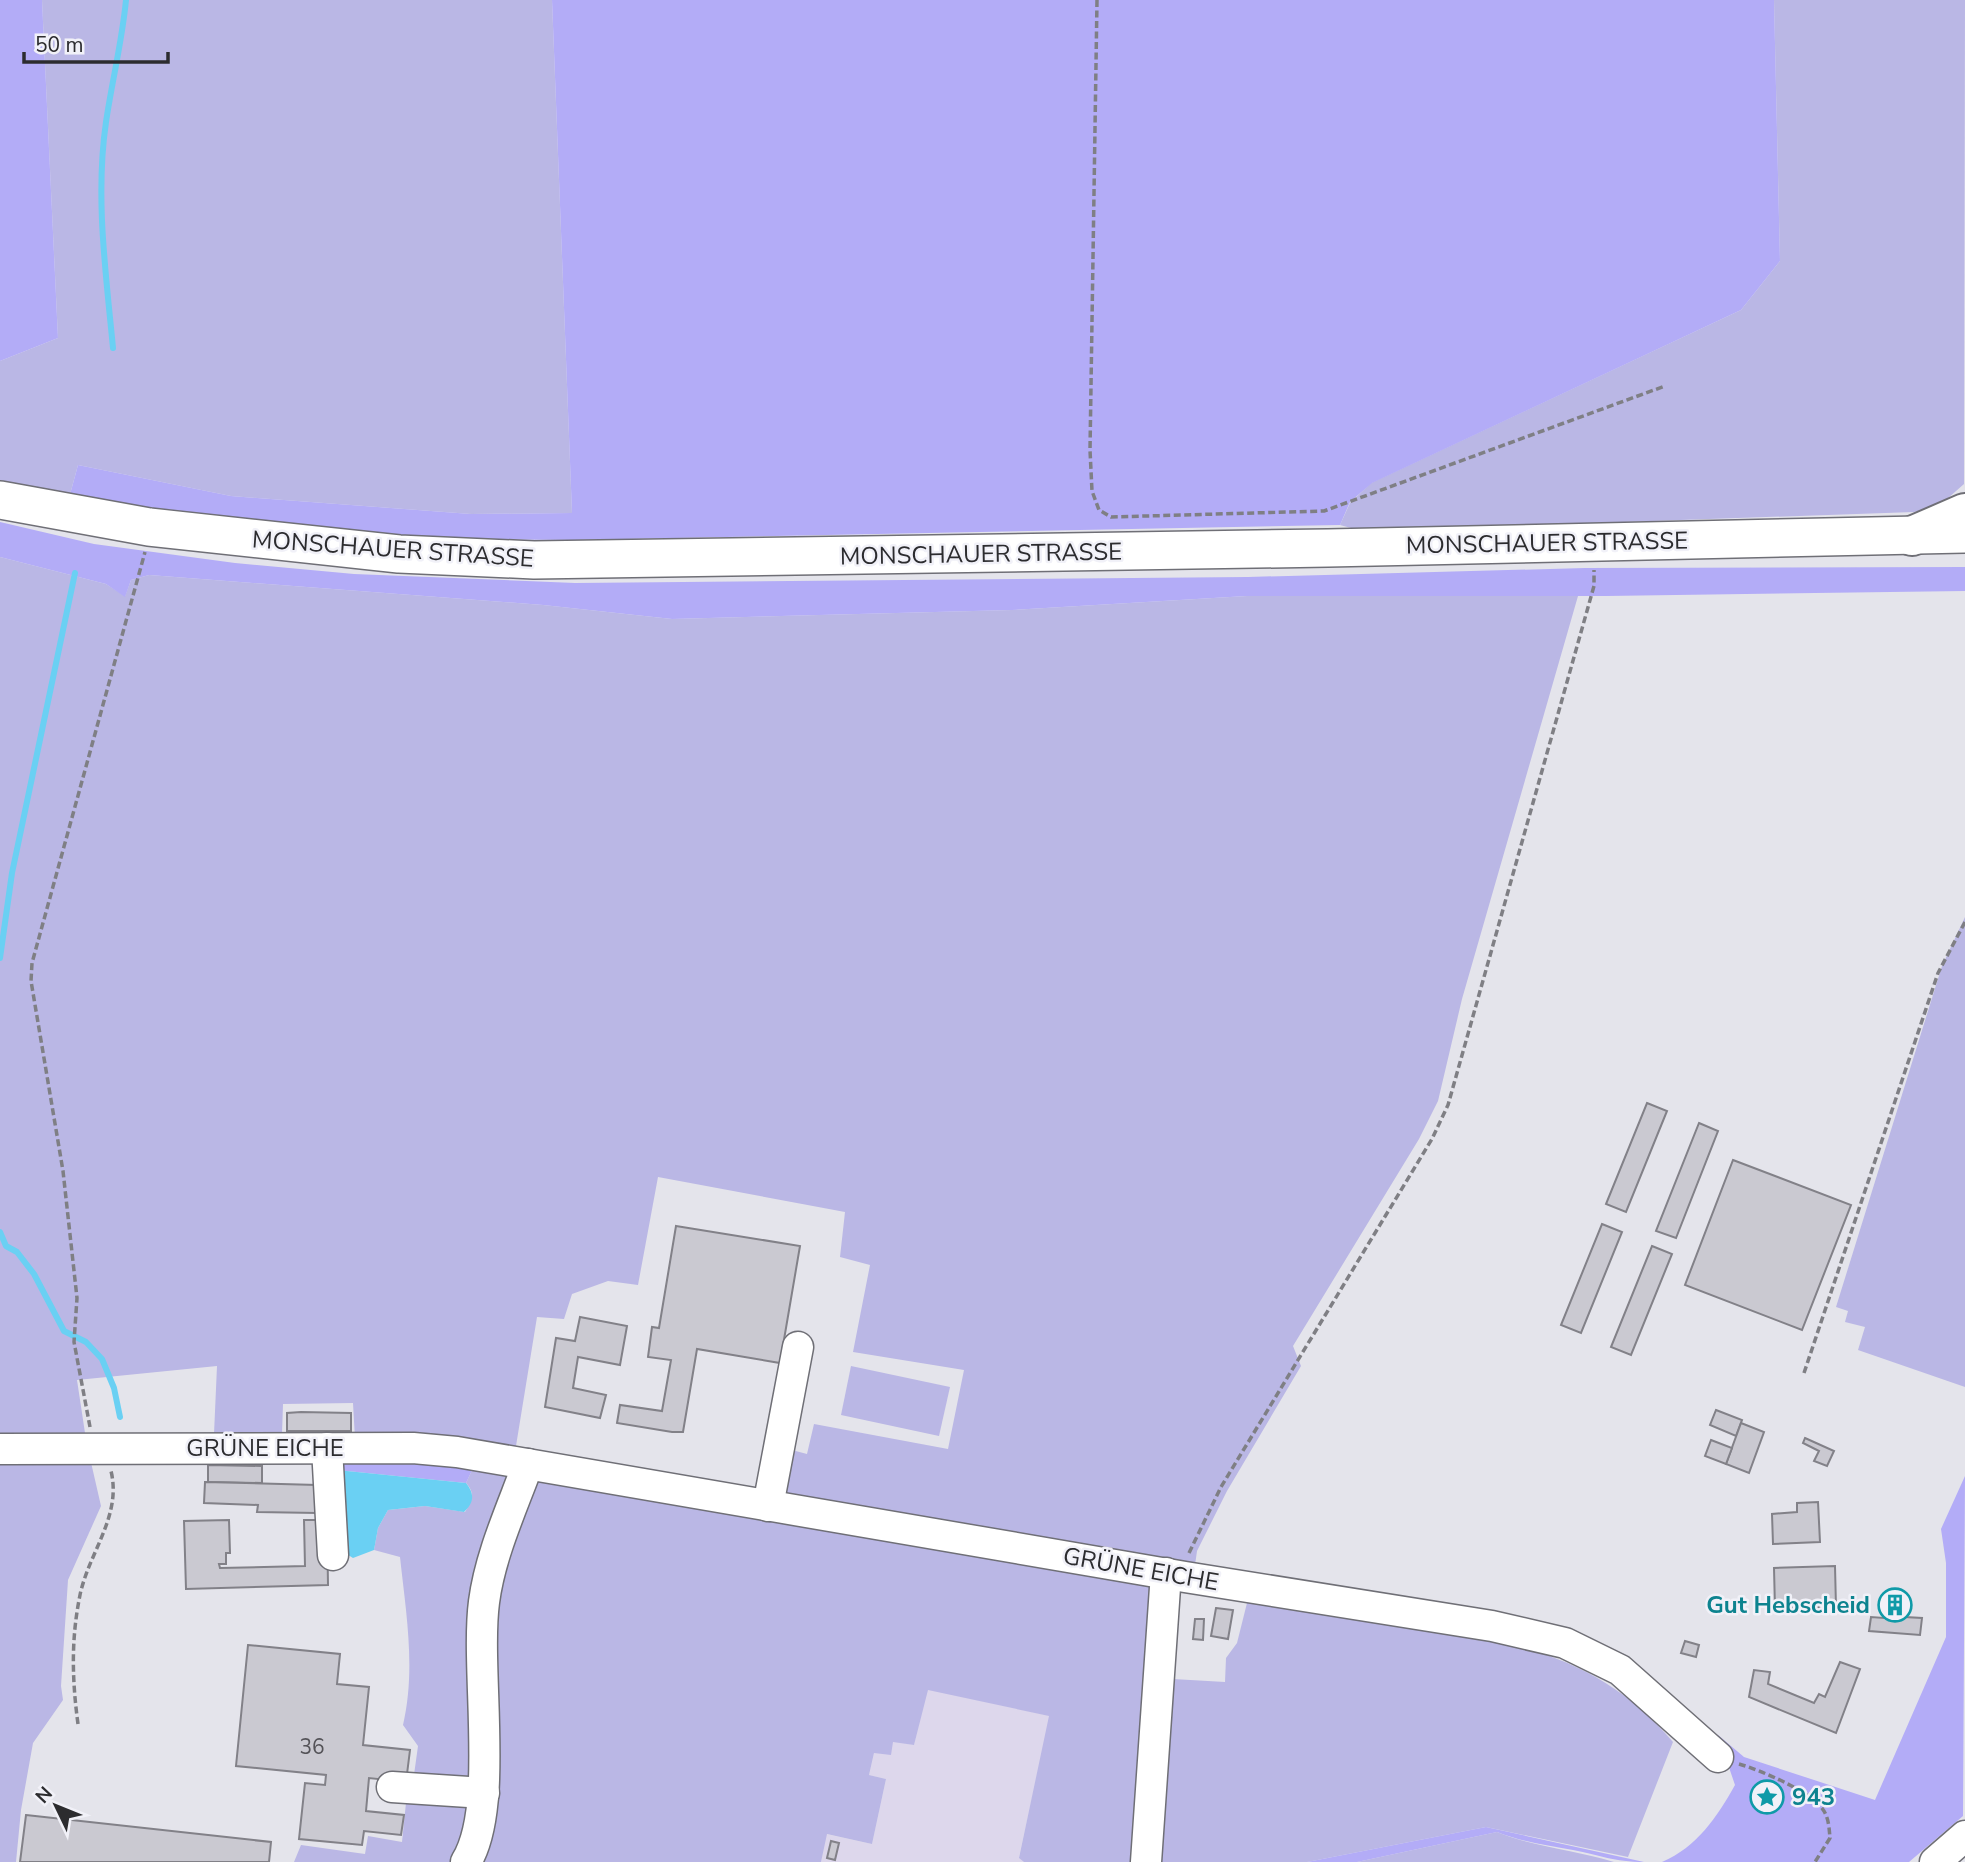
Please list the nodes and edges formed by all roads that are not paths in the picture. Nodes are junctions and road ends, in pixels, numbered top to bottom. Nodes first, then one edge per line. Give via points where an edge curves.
1 (0, 500) edge
2 (1965, 513) edge
3 (1965, 534) edge
4 (1912, 536) junction
5 (798, 1347) dead end
6 (327, 1448) junction
7 (0, 1449) edge
8 (528, 1464) junction
9 (768, 1506) junction
10 (333, 1555) dead end
11 (1175, 1575) junction
12 (1718, 1757) road end
13 (392, 1787) dead end
14 (484, 1793) junction
15 (1965, 1836) edge
16 (466, 1862) edge
17 (1146, 1862) edge
18 (1935, 1862) edge

1 - 4 main road, MONSCHAUER STRASSE via 149,527 398,554 534,560
2 - 4 highway
3 - 4 main road, MONSCHAUER STRASSE
5 - 9 street
6 - 7 street, GRÜNE EICHE
6 - 8 street, GRÜNE EICHE via 413,1448
6 - 10 street
8 - 9 street, GRÜNE EICHE
8 - 14 street via 485,1599 480,1649
9 - 11 street, GRÜNE EICHE
11 - 12 street, GRÜNE EICHE via 1492,1626 1564,1643 1620,1670
11 - 17 street
13 - 14 street
14 - 16 street via 477,1834
15 - 18 street

